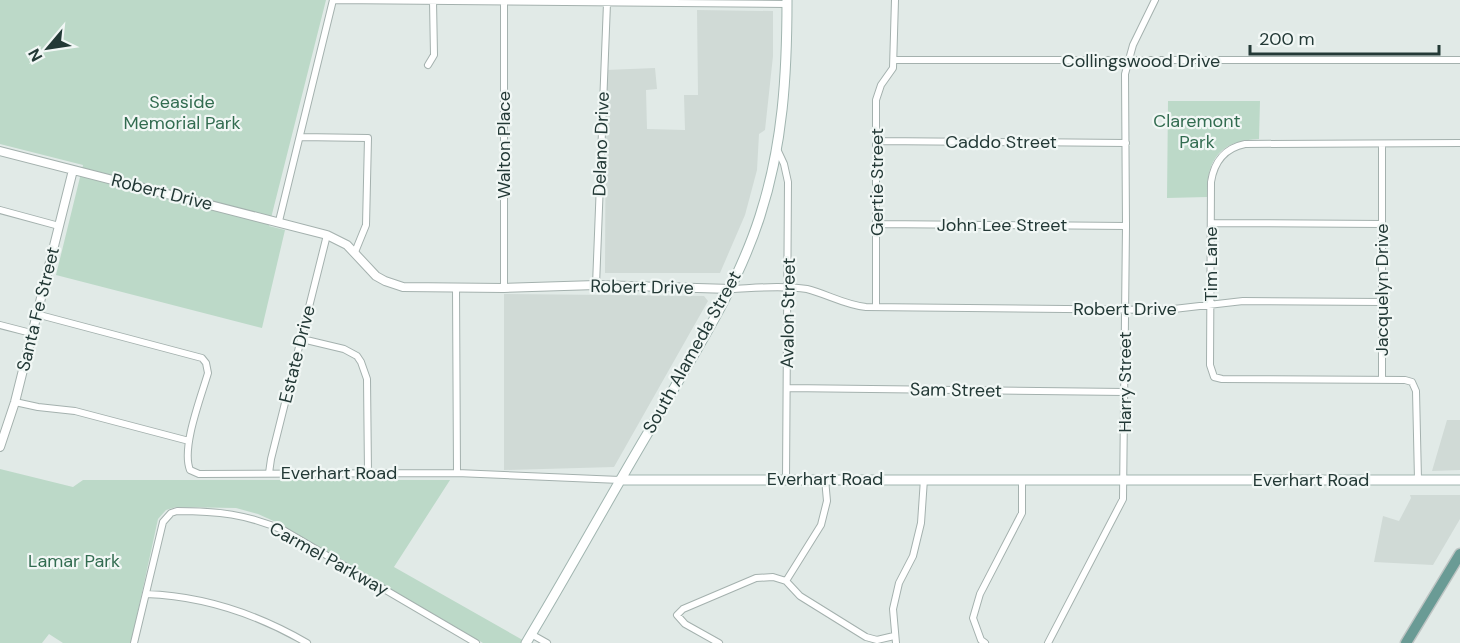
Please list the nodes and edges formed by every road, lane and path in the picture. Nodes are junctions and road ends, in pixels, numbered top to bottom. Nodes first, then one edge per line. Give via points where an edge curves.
1 (333, 0) edge
2 (895, 0) edge
3 (1155, 0) edge
4 (433, 1) edge
5 (504, 2) junction
6 (787, 2) edge
7 (607, 3) junction
8 (894, 60) junction
9 (1460, 60) edge
10 (1128, 61) junction
11 (428, 65) dead end
12 (300, 137) junction
13 (877, 141) junction
14 (1126, 143) junction
15 (1460, 143) edge
16 (1382, 144) junction
17 (777, 149) junction
18 (0, 151) edge
19 (73, 170) junction
20 (0, 210) edge
21 (279, 221) junction
22 (1211, 223) junction
23 (877, 224) junction
24 (1382, 224) junction
25 (59, 226) junction
26 (1126, 226) junction
27 (327, 235) junction
28 (355, 252) junction
29 (596, 285) junction
30 (456, 288) junction
31 (504, 288) junction
32 (789, 288) junction
33 (730, 289) junction
34 (1382, 302) junction
35 (1211, 306) junction
36 (876, 308) junction
37 (1125, 310) junction
38 (36, 315) junction
39 (0, 325) edge
40 (31, 333) junction
41 (302, 339) junction
42 (1382, 379) junction
43 (787, 388) junction
44 (1125, 393) junction
45 (15, 402) junction
46 (2, 434) edge
47 (189, 441) junction
48 (0, 447) edge
49 (269, 473) junction
50 (368, 473) junction
51 (457, 473) junction
52 (786, 479) junction
53 (825, 479) junction
54 (924, 479) junction
55 (1022, 479) junction
56 (1124, 479) junction
57 (620, 480) junction
58 (1418, 480) junction
59 (1460, 480) edge
60 (1460, 554) edge
61 (786, 581) junction
62 (146, 594) junction
63 (529, 639) edge
64 (895, 640) edge
65 (134, 643) edge
66 (307, 643) edge
67 (476, 643) edge
68 (547, 643) edge
69 (719, 643) edge
70 (985, 643) edge
71 (1048, 643) edge
72 (1406, 643) edge

1 - 4 street
1 - 12 street
2 - 8 street
3 - 10 street, Harry Street
4 - 5 street
4 - 11 street via 434,55
5 - 7 street
5 - 31 street, Walton Place
6 - 7 street
6 - 17 main road, South Alameda Street via 785,87
7 - 29 street, Delano Drive
8 - 10 street, Collingswood Drive
8 - 13 street, Gertie Street via 876,100
9 - 10 street, Collingswood Drive
10 - 14 street, Harry Street
12 - 21 street
12 - 28 street via 368,138 366,225
13 - 14 street, Caddo Street
13 - 23 street, Gertie Street
14 - 26 street, Harry Street
15 - 16 street
16 - 22 street, Tim Lane via 1237,146 1224,154 1212,171
16 - 24 street, Jacquelyn Drive
17 - 32 street, Avalon Street via 788,182
17 - 33 main road, South Alameda Street via 760,218
18 - 19 street, Robert Drive
19 - 21 street, Robert Drive
19 - 25 street, Santa Fe Street
20 - 25 street
21 - 27 street, Robert Drive
22 - 24 street
22 - 35 street, Tim Lane
23 - 26 street, John Lee Street
23 - 36 street, Gertie Street
24 - 34 street, Jacquelyn Drive
25 - 38 street, Santa Fe Street
26 - 37 street, Harry Street
27 - 28 street, Robert Drive
27 - 41 street, Estate Drive
28 - 30 street, Robert Drive via 376,276 393,285
29 - 31 street, Robert Drive
29 - 33 street, Robert Drive
30 - 31 street, Robert Drive
30 - 51 street
32 - 33 street, Robert Drive
32 - 36 street, Robert Drive
32 - 43 street, Avalon Street
33 - 57 main road, South Alameda Street
34 - 35 street, Robert Drive via 1243,302
34 - 42 street, Jacquelyn Drive
35 - 37 street, Robert Drive
35 - 42 street, Tim Lane via 1210,365 1214,377
36 - 37 street, Robert Drive
37 - 44 street, Harry Street
38 - 40 street, Santa Fe Street
38 - 47 street via 197,355 206,363 208,373
39 - 40 street
40 - 45 street, Santa Fe Street
41 - 49 street, Estate Drive
41 - 50 street via 344,349 361,362 367,379
42 - 58 street, Jacquelyn Drive via 1412,382 1416,391
43 - 44 street, Sam Street
43 - 52 street, Avalon Street
44 - 56 street, Harry Street
45 - 46 street, Santa Fe Street
45 - 47 street via 75,411
46 - 48 street, Santa Fe Street
47 - 49 street, Everhart Road via 188,464 190,470 199,474
49 - 50 street, Everhart Road
50 - 51 street, Everhart Road
51 - 57 street, Everhart Road
52 - 53 main road, Everhart Road
52 - 57 main road, Everhart Road
53 - 54 main road, Everhart Road
53 - 61 street via 828,501 821,525
54 - 55 main road, Everhart Road
54 - 64 street via 921,523 893,609
55 - 56 main road, Everhart Road
55 - 70 street via 1022,513 980,594 973,618
56 - 58 main road, Everhart Road
56 - 71 street, Harry Street via 1123,499
57 - 63 main road, South Alameda Street
58 - 59 main road, Everhart Road
60 - 72 main road
61 - 64 street via 800,596 866,637
61 - 69 street via 756,578 677,615 685,624
62 - 65 street
62 - 66 street via 167,594 220,605 268,622
62 - 67 street, Carmel Parkway via 163,522 171,513 223,513 263,521 285,531
63 - 68 street

